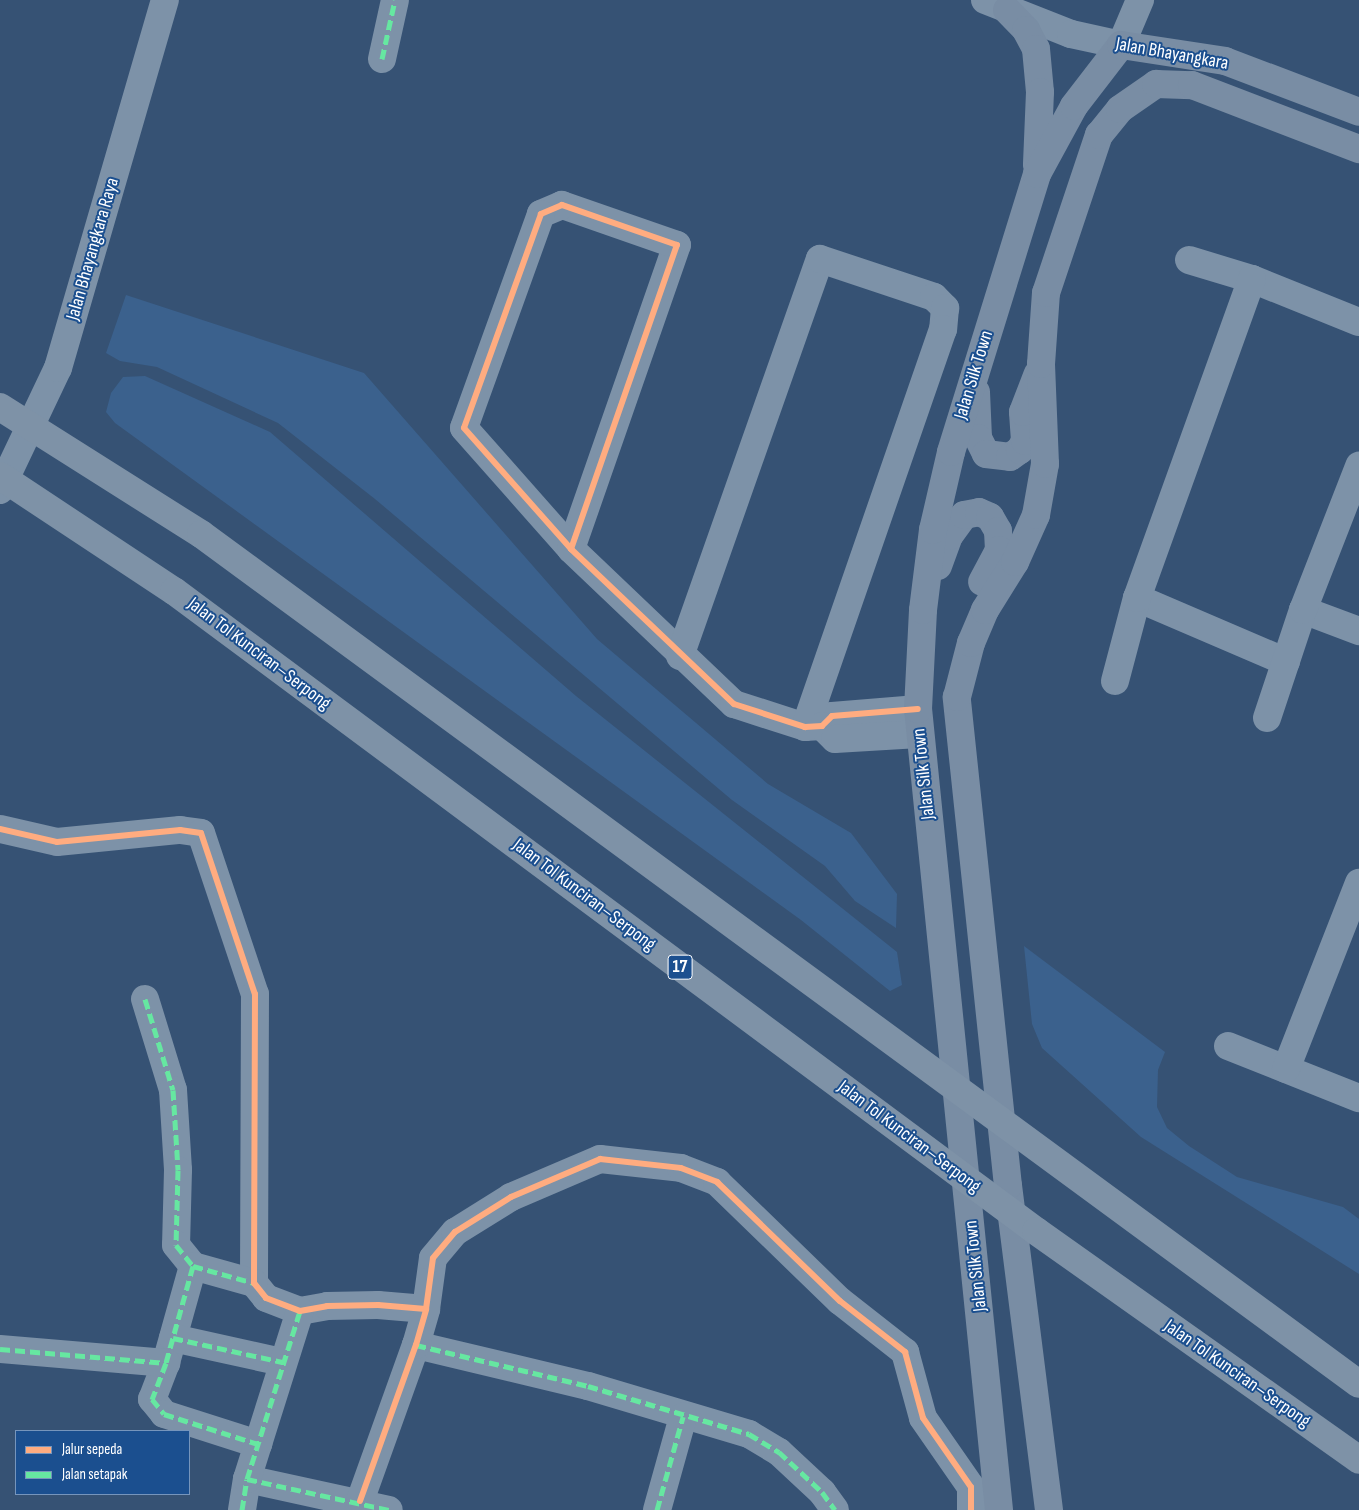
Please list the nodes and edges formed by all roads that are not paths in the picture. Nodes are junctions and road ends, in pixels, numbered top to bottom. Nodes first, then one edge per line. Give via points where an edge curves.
1 (165, 0) edge
2 (395, 0) edge
3 (1140, 0) edge
4 (996, 5) edge
5 (1121, 45) junction
6 (382, 59) dead end
7 (1359, 112) edge
8 (1359, 149) edge
9 (1037, 174) junction
10 (1189, 260) dead end
11 (1252, 279) junction
12 (1359, 322) edge
13 (1041, 364) junction
14 (975, 368) junction
15 (0, 408) edge
16 (1359, 466) edge
17 (0, 476) edge
18 (0, 490) edge
19 (571, 549) junction
20 (1137, 598) junction
21 (923, 610) junction
22 (1303, 610) junction
23 (1359, 631) edge
24 (971, 642) junction
25 (680, 656) junction
26 (1286, 662) junction
27 (1115, 682) dead end
28 (1267, 718) dead end
29 (919, 722) junction
30 (814, 726) junction
31 (0, 830) edge
32 (1359, 883) edge
33 (145, 999) dead end
34 (1228, 1046) dead end
35 (1286, 1069) junction
36 (1359, 1098) edge
37 (193, 1266) junction
38 (254, 1283) junction
39 (426, 1309) junction
40 (300, 1311) junction
41 (416, 1345) junction
42 (0, 1349) edge
43 (170, 1351) junction
44 (282, 1362) junction
45 (1359, 1384) edge
46 (683, 1417) junction
47 (258, 1444) junction
48 (1359, 1460) edge
49 (246, 1478) junction
50 (360, 1502) junction
51 (242, 1510) edge
52 (389, 1510) edge
53 (656, 1510) edge
54 (835, 1510) edge
55 (971, 1510) edge
56 (999, 1510) edge
57 (1049, 1510) edge

1 - 18 street, Jalan Bhayangkara Raya via 58,368
2 - 6 street
3 - 5 street
4 - 5 street, Jalan Bhayangkara via 1071,34
4 - 9 main road via 1026,30 1036,49 1040,92
5 - 7 main road, Jalan Bhayangkara via 1225,61
5 - 9 main road, Jalan Silk Town via 1074,106
8 - 13 main road, Jalan Bhayangkara via 1192,85 1156,84 1120,109 1099,135 1046,293
9 - 14 main road, Jalan Silk Town
10 - 11 street
11 - 12 street
11 - 20 street
13 - 14 main road via 1023,412 1025,440 1020,450 1010,457 986,454 978,438
13 - 24 main road via 1045,464 1036,515
14 - 21 main road, Jalan Silk Town via 935,520
15 - 45 highway, bridge via 202,534
16 - 22 street
17 - 48 highway, Jalan Tol Kunciran–Serpong / 17, bridge via 174,591 1036,1231
19 - 19 street via 464,428 540,214 562,205 677,244
19 - 25 street
20 - 26 street
20 - 27 street
21 - 24 main road via 949,536 964,514 979,512 990,517 998,530 999,550 975,596
21 - 29 main road, Jalan Silk Town
22 - 23 street
22 - 26 street
24 - 57 main road via 957,697 1008,1186
25 - 30 street via 734,704
25 - 30 street via 820,259 934,297 945,308 943,329
26 - 28 street
29 - 30 street via 835,739
29 - 56 main road, Jalan Silk Town via 976,1256
31 - 38 street via 57,842 180,830 200,833 255,994
32 - 35 street
33 - 37 street via 173,1090 178,1170 176,1245
34 - 35 street
35 - 36 street
37 - 38 street
37 - 43 street
38 - 40 street via 266,1298
39 - 40 street via 378,1304 327,1306
39 - 41 street
39 - 55 street via 432,1258 455,1232 512,1197 600,1159 681,1168 717,1182 840,1301 905,1352 924,1418 971,1487
40 - 44 street
41 - 46 street via 588,1386
41 - 50 street
42 - 43 street
43 - 44 street
43 - 47 street via 152,1399 156,1407 164,1414
44 - 47 street
46 - 53 street
46 - 54 street via 749,1434 779,1452 822,1492
47 - 49 street
49 - 50 street
49 - 51 street
50 - 52 street

